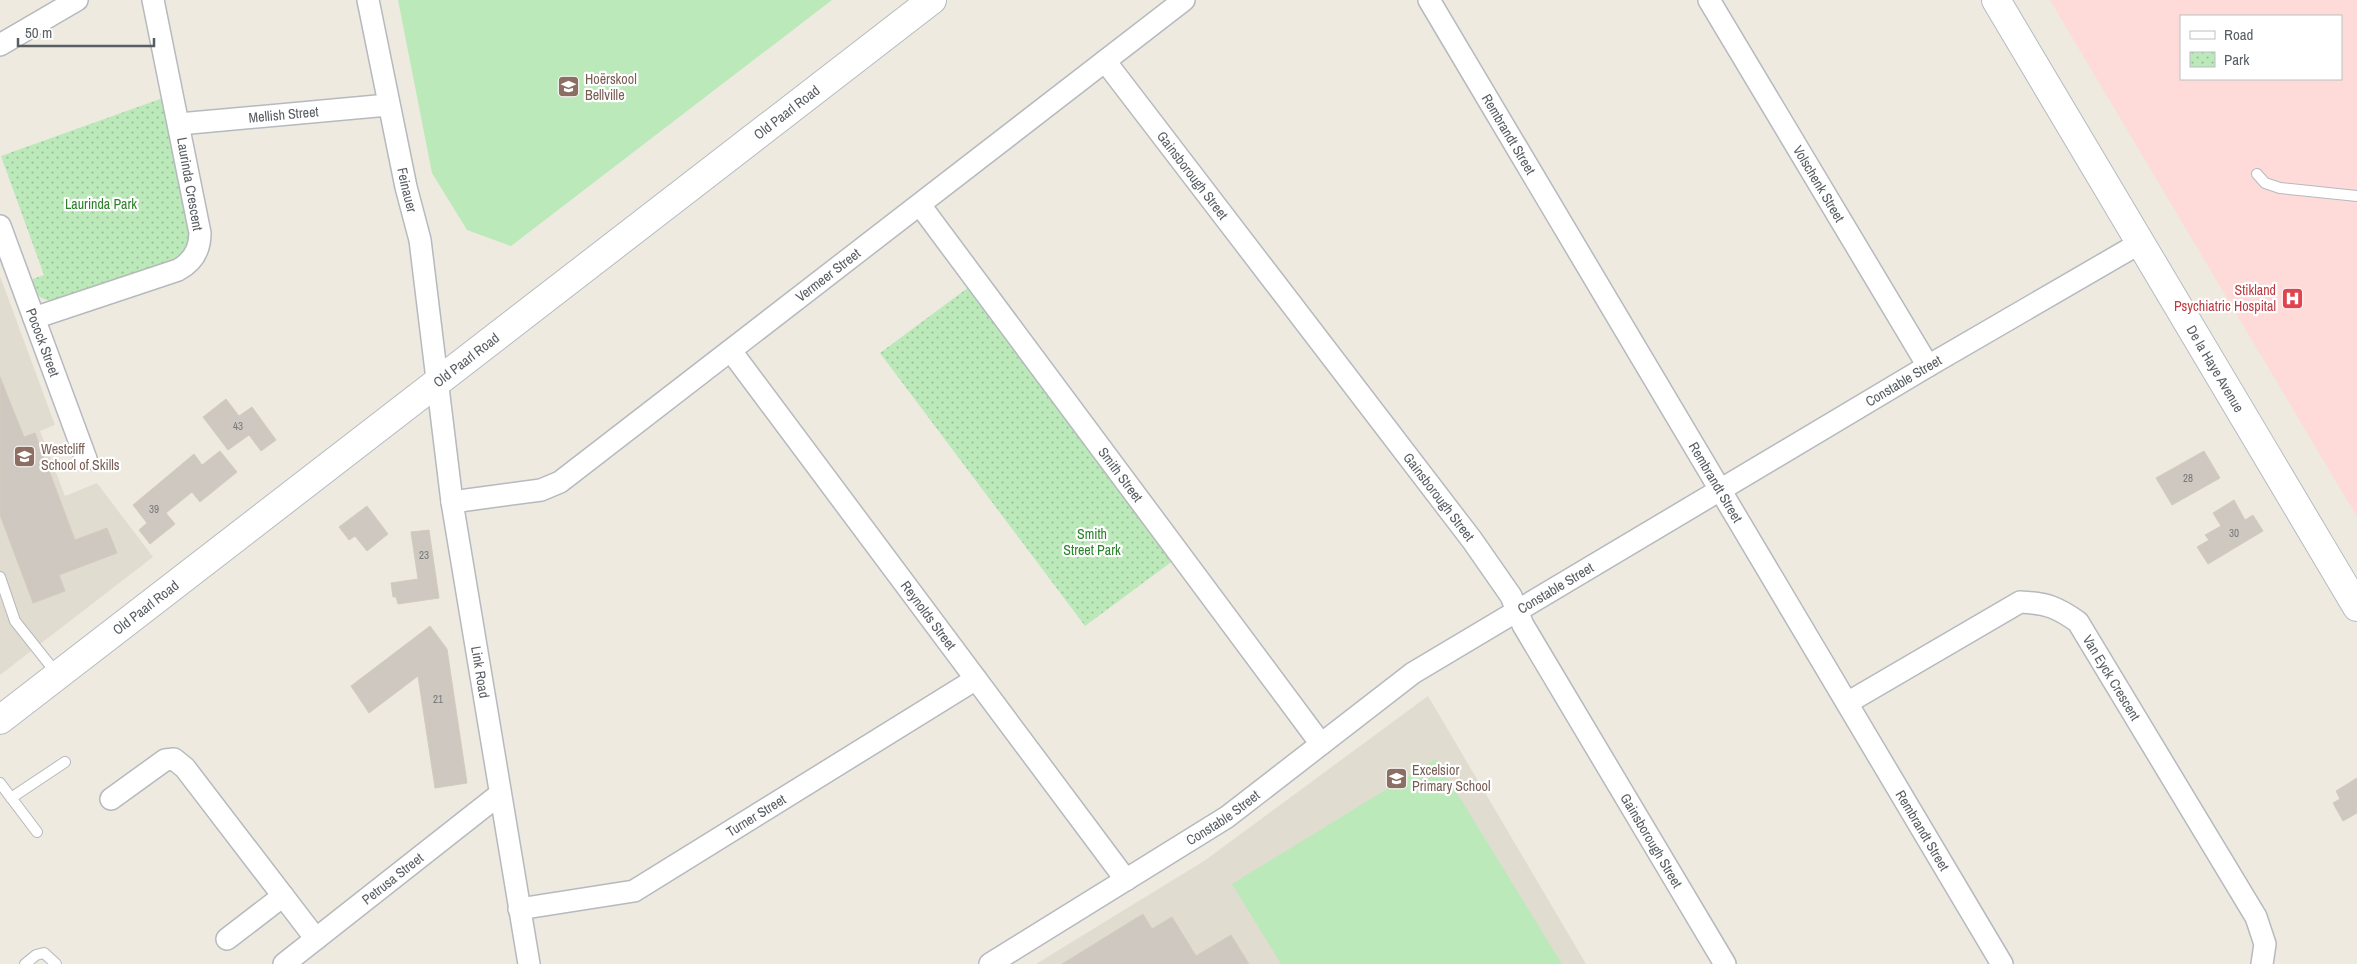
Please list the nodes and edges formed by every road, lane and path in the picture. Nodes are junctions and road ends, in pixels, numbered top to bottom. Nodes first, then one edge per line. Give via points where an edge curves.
1 (77, 0) edge
2 (153, 0) edge
3 (368, 0) edge
4 (932, 0) edge
5 (1184, 0) edge
6 (1429, 0) edge
7 (1708, 0) edge
8 (1996, 0) edge
9 (0, 45) edge
10 (1105, 61) junction
11 (388, 105) junction
12 (179, 124) junction
13 (2257, 174) dead end
14 (2357, 196) edge
15 (920, 205) junction
16 (0, 226) edge
17 (2140, 243) junction
18 (34, 318) junction
19 (731, 350) junction
20 (1928, 366) junction
21 (436, 381) junction
22 (86, 459) dead end
23 (1720, 490) junction
24 (452, 502) junction
25 (0, 577) edge
26 (2357, 608) edge
27 (1518, 612) junction
28 (58, 675) junction
29 (976, 678) junction
30 (1847, 703) junction
31 (0, 720) edge
32 (1321, 744) junction
33 (64, 762) dead end
34 (0, 783) edge
35 (500, 794) junction
36 (11, 798) junction
37 (112, 799) dead end
38 (37, 832) dead end
39 (1126, 880) junction
40 (283, 896) junction
41 (520, 909) junction
42 (227, 939) dead end
43 (316, 939) junction
44 (24, 964) edge
45 (56, 964) edge
46 (284, 964) edge
47 (528, 964) edge
48 (990, 964) edge
49 (1725, 964) edge
50 (2002, 964) edge
51 (2262, 964) edge

1 - 9 street
2 - 12 street, Laurinda Crescent
3 - 11 street, Feinauer
4 - 21 main road, Old Paarl Road
5 - 10 street, Vermeer Street
6 - 23 street, Rembrandt Street
7 - 20 street, Volschenk Street
8 - 17 main road, De la Haye Avenue
10 - 15 street, Vermeer Street
10 - 27 street, Gainsborough Street via 1472,540 1511,596
11 - 12 street, Mellish Street
11 - 21 street, Feinauer via 420,240
12 - 18 street, Laurinda Crescent via 200,234 198,248 191,261 178,270
13 - 14 lane via 2265,183 2280,188
15 - 19 street, Vermeer Street
15 - 32 street, Smith Street
16 - 18 street, Pocock Street
17 - 20 street, Constable Street
17 - 26 main road, De la Haye Avenue
18 - 22 street, Pocock Street
19 - 24 street, Vermeer Street via 554,485 541,490
19 - 29 street, Reynolds Street
20 - 23 street, Constable Street
21 - 24 street, Link Road
21 - 28 main road, Old Paarl Road
23 - 27 street, Constable Street
23 - 30 street, Rembrandt Street
24 - 35 street, Link Road
25 - 28 lane via 15,621
27 - 32 street, Constable Street via 1413,673
27 - 49 street, Gainsborough Street
28 - 31 main road, Old Paarl Road
29 - 39 street, Reynolds Street
29 - 41 street, Turner Street via 634,891
30 - 50 street, Rembrandt Street
30 - 51 street, Van Eyck Crescent via 2020,602 2039,602 2058,608 2078,622 2256,918 2265,944
32 - 39 street, Constable Street via 1227,817
33 - 36 lane
34 - 36 lane
35 - 41 street, Link Road
35 - 43 street, Petrusa Street
36 - 38 lane
37 - 40 street via 165,760 174,759 185,768
39 - 48 street, Constable Street
40 - 42 street
40 - 43 street
41 - 47 street, Link Road
43 - 46 street, Petrusa Street
44 - 45 lane via 44,953

